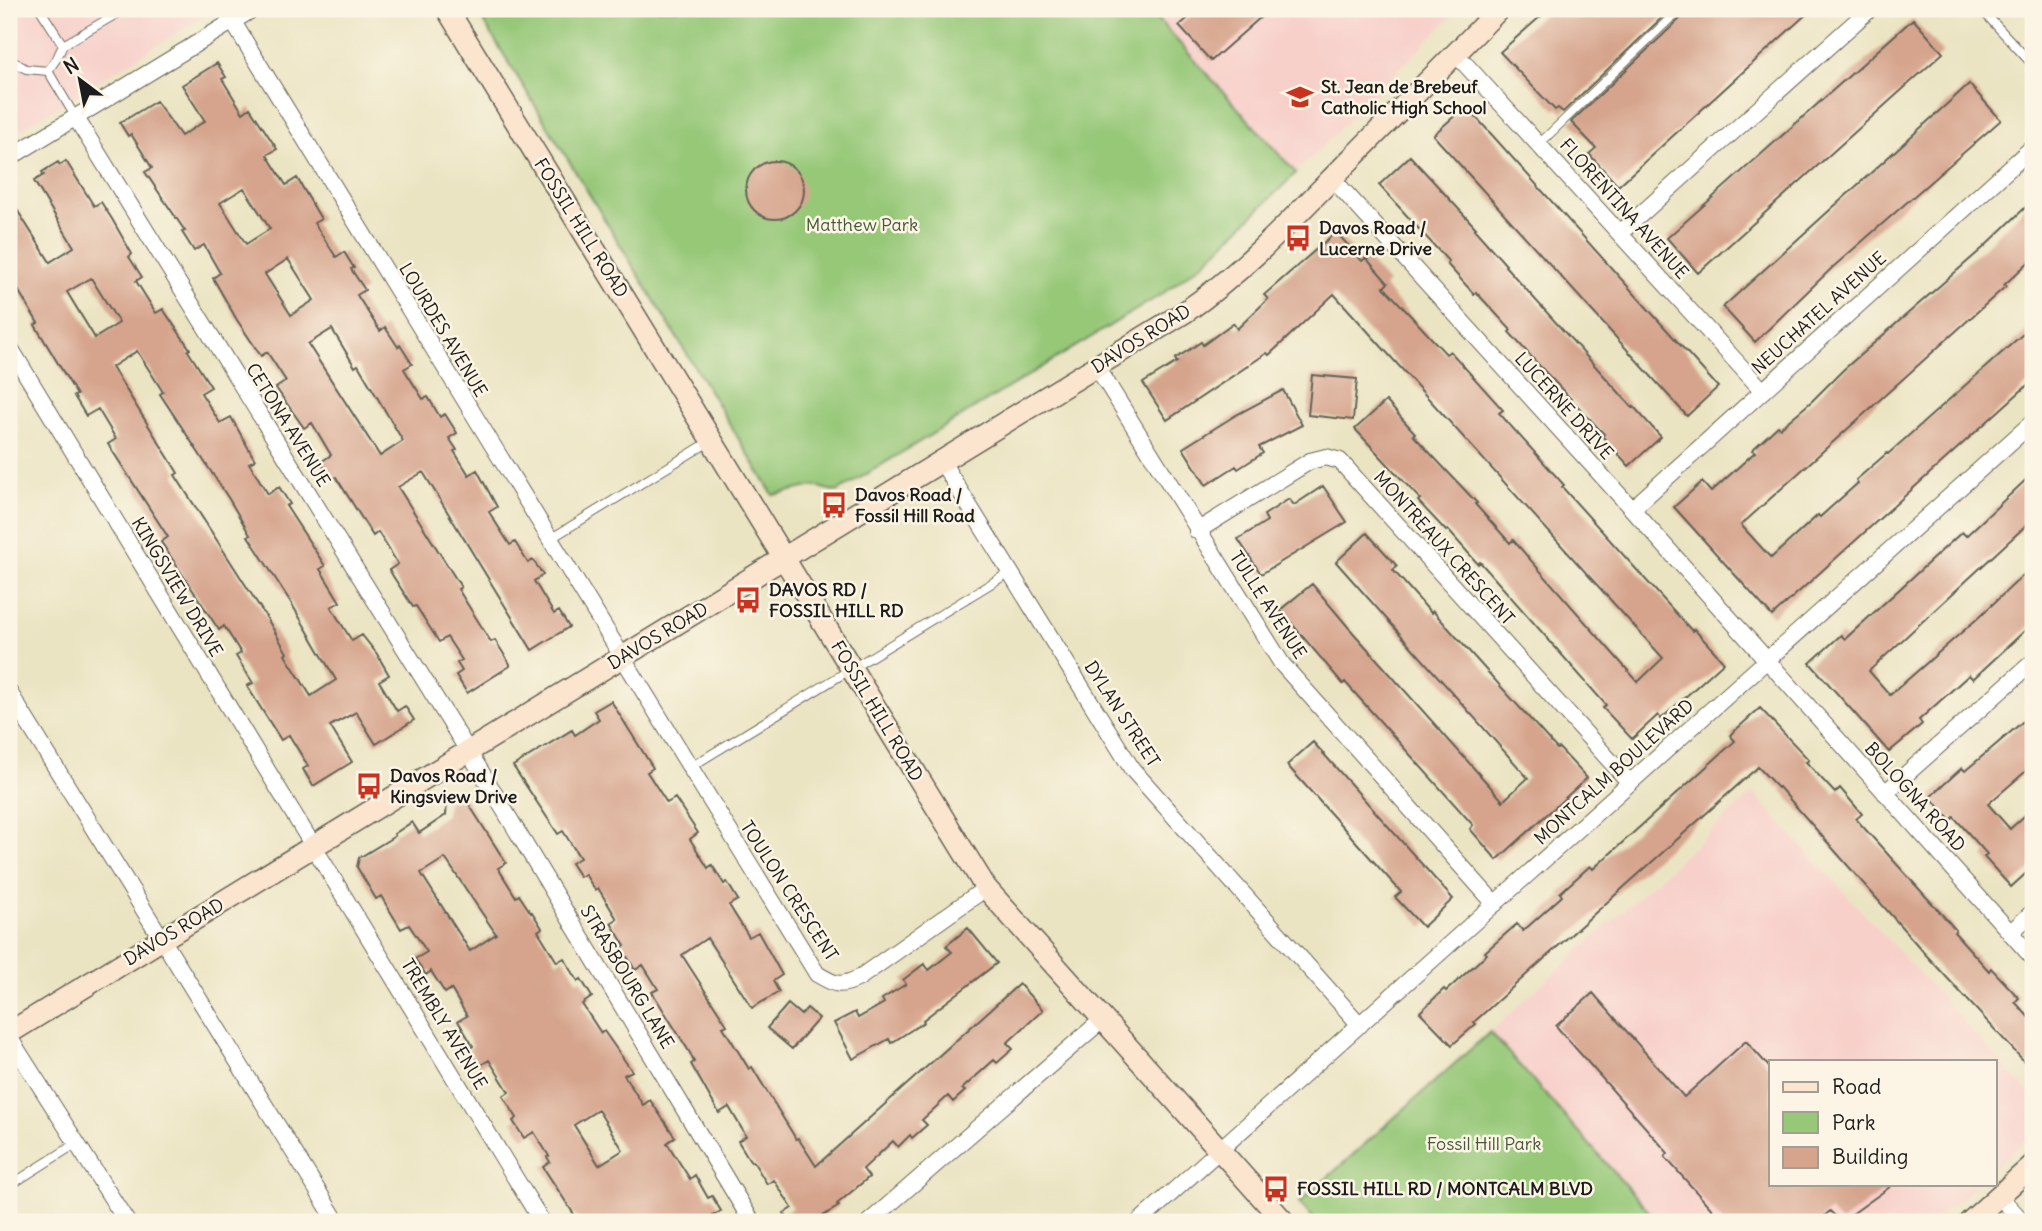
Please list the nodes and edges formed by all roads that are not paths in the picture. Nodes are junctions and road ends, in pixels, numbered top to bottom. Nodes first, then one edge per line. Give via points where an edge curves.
1 (40, 9) edge
2 (125, 9) edge
3 (253, 9) edge
4 (447, 9) edge
5 (1499, 9) edge
6 (1680, 9) edge
7 (1870, 9) edge
8 (1982, 9) edge
9 (233, 22) junction
10 (63, 45) junction
11 (1456, 54) junction
12 (9, 59) edge
13 (2033, 65) edge
14 (48, 71) junction
15 (76, 118) junction
16 (1539, 144) junction
17 (2033, 147) edge
18 (9, 158) edge
19 (1332, 178) junction
20 (1620, 233) junction
21 (9, 346) edge
22 (1097, 367) junction
23 (1763, 391) junction
24 (2033, 422) edge
25 (712, 440) junction
26 (942, 462) junction
27 (1632, 509) junction
28 (1197, 531) junction
29 (549, 540) junction
30 (784, 559) junction
31 (1010, 572) junction
32 (622, 657) junction
33 (1767, 661) junction
34 (2033, 662) edge
35 (852, 670) junction
36 (9, 692) edge
37 (468, 751) junction
38 (689, 768) junction
39 (1630, 783) junction
40 (1885, 793) junction
41 (314, 846) junction
42 (986, 888) junction
43 (1494, 904) junction
44 (2033, 912) edge
45 (2010, 933) junction
46 (161, 940) junction
47 (2033, 958) edge
48 (1102, 1020) junction
49 (1360, 1025) junction
50 (9, 1035) edge
51 (78, 1142) junction
52 (1220, 1151) junction
53 (2033, 1166) edge
54 (9, 1186) edge
55 (1996, 1193) junction
56 (127, 1222) edge
57 (337, 1222) edge
58 (542, 1222) edge
59 (752, 1222) edge
60 (869, 1222) edge
61 (1139, 1222) edge
62 (1284, 1222) edge
63 (1970, 1222) edge
64 (2022, 1222) edge

1 - 10 lane
2 - 10 lane
3 - 9 street
4 - 25 street, FOSSIL HILL ROAD
5 - 11 street, DAVOS ROAD
6 - 16 lane
7 - 20 street
8 - 13 lane
9 - 15 street
9 - 29 street, LOURDES AVENUE
10 - 14 lane
11 - 16 street, FLORENTINA AVENUE
11 - 19 street, DAVOS ROAD
12 - 14 lane via 26,69
14 - 15 lane
15 - 18 street
15 - 37 street, CETONA AVENUE
16 - 20 street, FLORENTINA AVENUE
17 - 23 street, NEUCHATEL AVENUE
19 - 22 street, DAVOS ROAD via 1211,294
19 - 27 street, LUCERNE DRIVE
20 - 23 street, FLORENTINA AVENUE
21 - 41 street, KINGSVIEW DRIVE
22 - 26 street, DAVOS ROAD
22 - 28 street, TULLE AVENUE
23 - 27 street, NEUCHATEL AVENUE
24 - 33 street, MONTCALM BOULEVARD
25 - 29 lane
25 - 30 street, FOSSIL HILL ROAD
26 - 30 street, DAVOS ROAD
26 - 31 street, DYLAN STREET
27 - 33 street, LUCERNE DRIVE
28 - 39 street, MONTREAUX CRESCENT via 1310,461 1326,457 1340,461
28 - 43 street, TULLE AVENUE via 1282,664
29 - 32 street, LOURDES AVENUE
30 - 32 street, DAVOS ROAD
30 - 35 street, FOSSIL HILL ROAD
31 - 35 lane
31 - 49 street, DYLAN STREET via 1132,769
32 - 37 street, DAVOS ROAD
32 - 38 street, TOULON CRESCENT
33 - 39 street, MONTCALM BOULEVARD
33 - 40 street, BOLOGNA ROAD
34 - 40 street
35 - 38 lane
35 - 42 street, FOSSIL HILL ROAD
36 - 46 street
37 - 41 street, DAVOS ROAD
37 - 59 street, STRASBOURG LANE
38 - 42 street, TOULON CRESCENT via 808,962 833,984 859,978
39 - 43 street, MONTCALM BOULEVARD
40 - 45 street, BOLOGNA ROAD
41 - 46 street, DAVOS ROAD
41 - 58 street, TREMBLY AVENUE
42 - 48 street, FOSSIL HILL ROAD
43 - 49 street, MONTCALM BOULEVARD
44 - 45 street
45 - 47 street, BOLOGNA ROAD
46 - 50 street, DAVOS ROAD
46 - 57 street
48 - 52 street, FOSSIL HILL ROAD
48 - 60 street
49 - 52 street, MONTCALM BOULEVARD
50 - 51 street
51 - 54 lane
51 - 56 street
52 - 61 street, MONTCALM BOULEVARD
52 - 62 street, FOSSIL HILL ROAD
53 - 55 street
55 - 63 street
55 - 64 street

